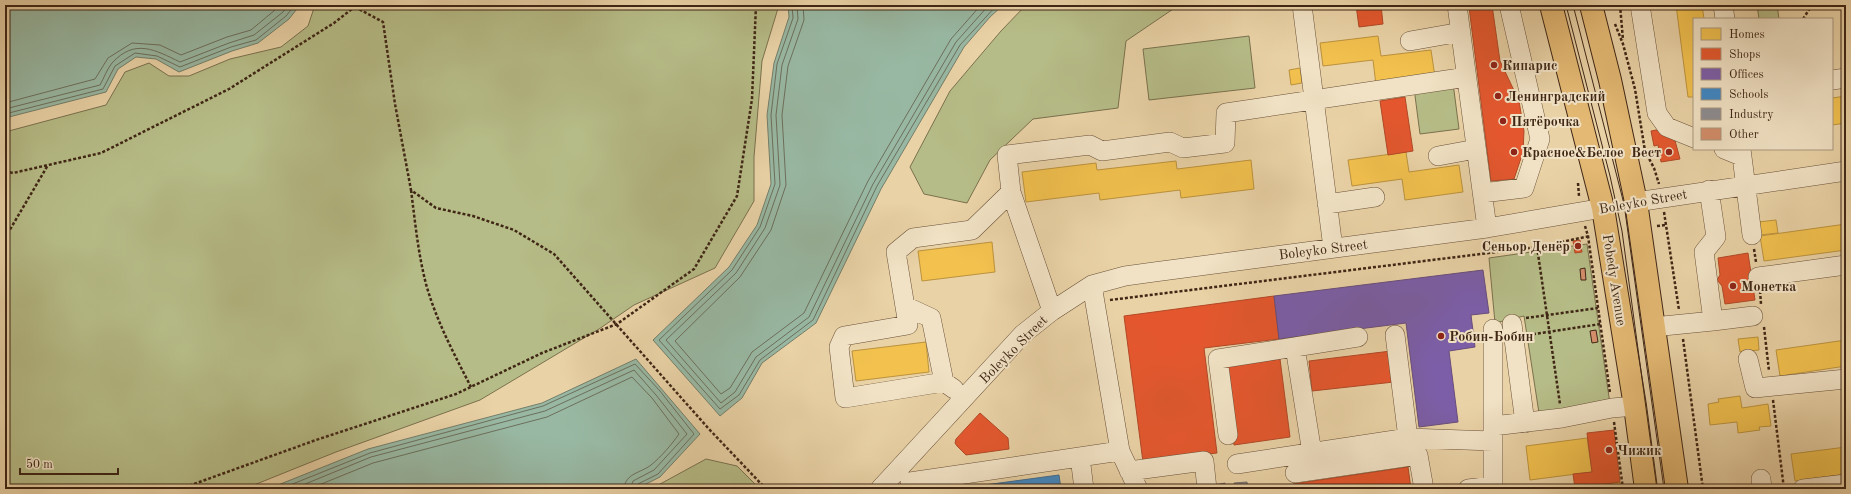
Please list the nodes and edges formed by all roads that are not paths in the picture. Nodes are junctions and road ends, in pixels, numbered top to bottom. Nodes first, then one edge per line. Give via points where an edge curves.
1 (1302, 5) edge
2 (1457, 5) edge
3 (1509, 5) edge
4 (1551, 5) edge
5 (1591, 5) edge
6 (1640, 5) edge
7 (1723, 5) edge
8 (1725, 18) edge
9 (1461, 32) junction
10 (1410, 41) dead end
11 (1467, 78) junction
12 (1846, 78) edge
13 (1833, 80) edge
14 (1314, 101) junction
15 (1693, 138) edge
16 (1476, 149) junction
17 (1730, 150) edge
18 (1741, 152) edge
19 (1438, 156) dead end
20 (1846, 171) edge
21 (1745, 185) junction
22 (1709, 190) junction
23 (1011, 192) junction
24 (1482, 193) junction
25 (1375, 197) dead end
26 (1636, 202) junction
27 (1327, 204) junction
28 (1603, 208) junction
29 (1487, 228) junction
30 (1752, 235) road end
31 (1333, 248) junction
32 (1846, 265) edge
33 (1758, 277) road end
34 (1094, 293) junction
35 (905, 306) junction
36 (1052, 311) junction
37 (1759, 316) road end
38 (1712, 321) junction
39 (1521, 326) road end
40 (1654, 327) junction
41 (1493, 329) dead end
42 (1396, 335) dead end
43 (1358, 337) dead end
44 (1295, 347) junction
45 (1748, 359) dead end
46 (1846, 379) edge
47 (944, 382) junction
48 (965, 397) junction
49 (1635, 406) junction
50 (1525, 423) junction
51 (1493, 434) junction
52 (1228, 435) dead end
53 (1408, 438) junction
54 (1120, 451) junction
55 (1312, 453) junction
56 (1080, 457) junction
57 (1237, 464) dead end
58 (1129, 471) junction
59 (1295, 473) dead end
60 (906, 481) edge
61 (1846, 484) edge
62 (1493, 487) edge
63 (880, 489) edge
64 (1084, 489) edge
65 (1138, 489) edge
66 (1207, 489) edge
67 (1424, 489) edge
68 (1468, 489) edge
69 (1646, 489) edge
70 (1677, 489) edge
71 (1803, 489) edge

1 - 14 street
2 - 9 street
3 - 24 street via 1540,140 1524,188
4 - 28 main road, Pobedy Avenue
5 - 26 main road
6 - 15 street via 1657,113 1667,127
7 - 8 street
9 - 10 street
9 - 11 street
11 - 14 street
11 - 16 street
12 - 13 street
14 - 23 street via 1226,113 1225,143 1182,148 1170,142 1102,151 1090,145 1007,155
14 - 27 street
16 - 19 street
16 - 24 street
17 - 18 street
18 - 21 street
20 - 21 street, Boleyko Street
21 - 22 street, Boleyko Street
21 - 30 street
22 - 26 street, Boleyko Street
22 - 38 street via 1716,237 1704,252
23 - 35 street via 972,230 913,238 896,252
23 - 36 street
24 - 29 street
25 - 27 street
26 - 28 main road, Boleyko Street
26 - 40 main road
27 - 31 street
28 - 29 street, Boleyko Street
28 - 49 main road, Pobedy Avenue
29 - 31 street, Boleyko Street
31 - 34 street, Boleyko Street via 1125,276
32 - 33 street
34 - 36 street, Boleyko Street
34 - 54 street
35 - 47 street via 931,318
35 - 47 street via 908,325 844,336 839,347 845,398
36 - 48 street, Boleyko Street via 1023,334
37 - 38 street
38 - 40 street
39 - 50 street
40 - 70 main road
41 - 51 street
42 - 53 street
43 - 44 street
44 - 52 street via 1218,359
44 - 55 street
45 - 46 street via 1755,388
47 - 48 street
48 - 60 street, Boleyko Street
49 - 50 street
49 - 69 main road, Pobedy Avenue
50 - 51 street
51 - 53 street
51 - 62 street
53 - 55 street
54 - 56 street
54 - 58 street
55 - 57 street
56 - 60 street
56 - 64 street
58 - 65 street
58 - 66 street via 1204,461
59 - 67 street via 1418,455
60 - 63 street, Boleyko Street
61 - 71 street
62 - 68 street

